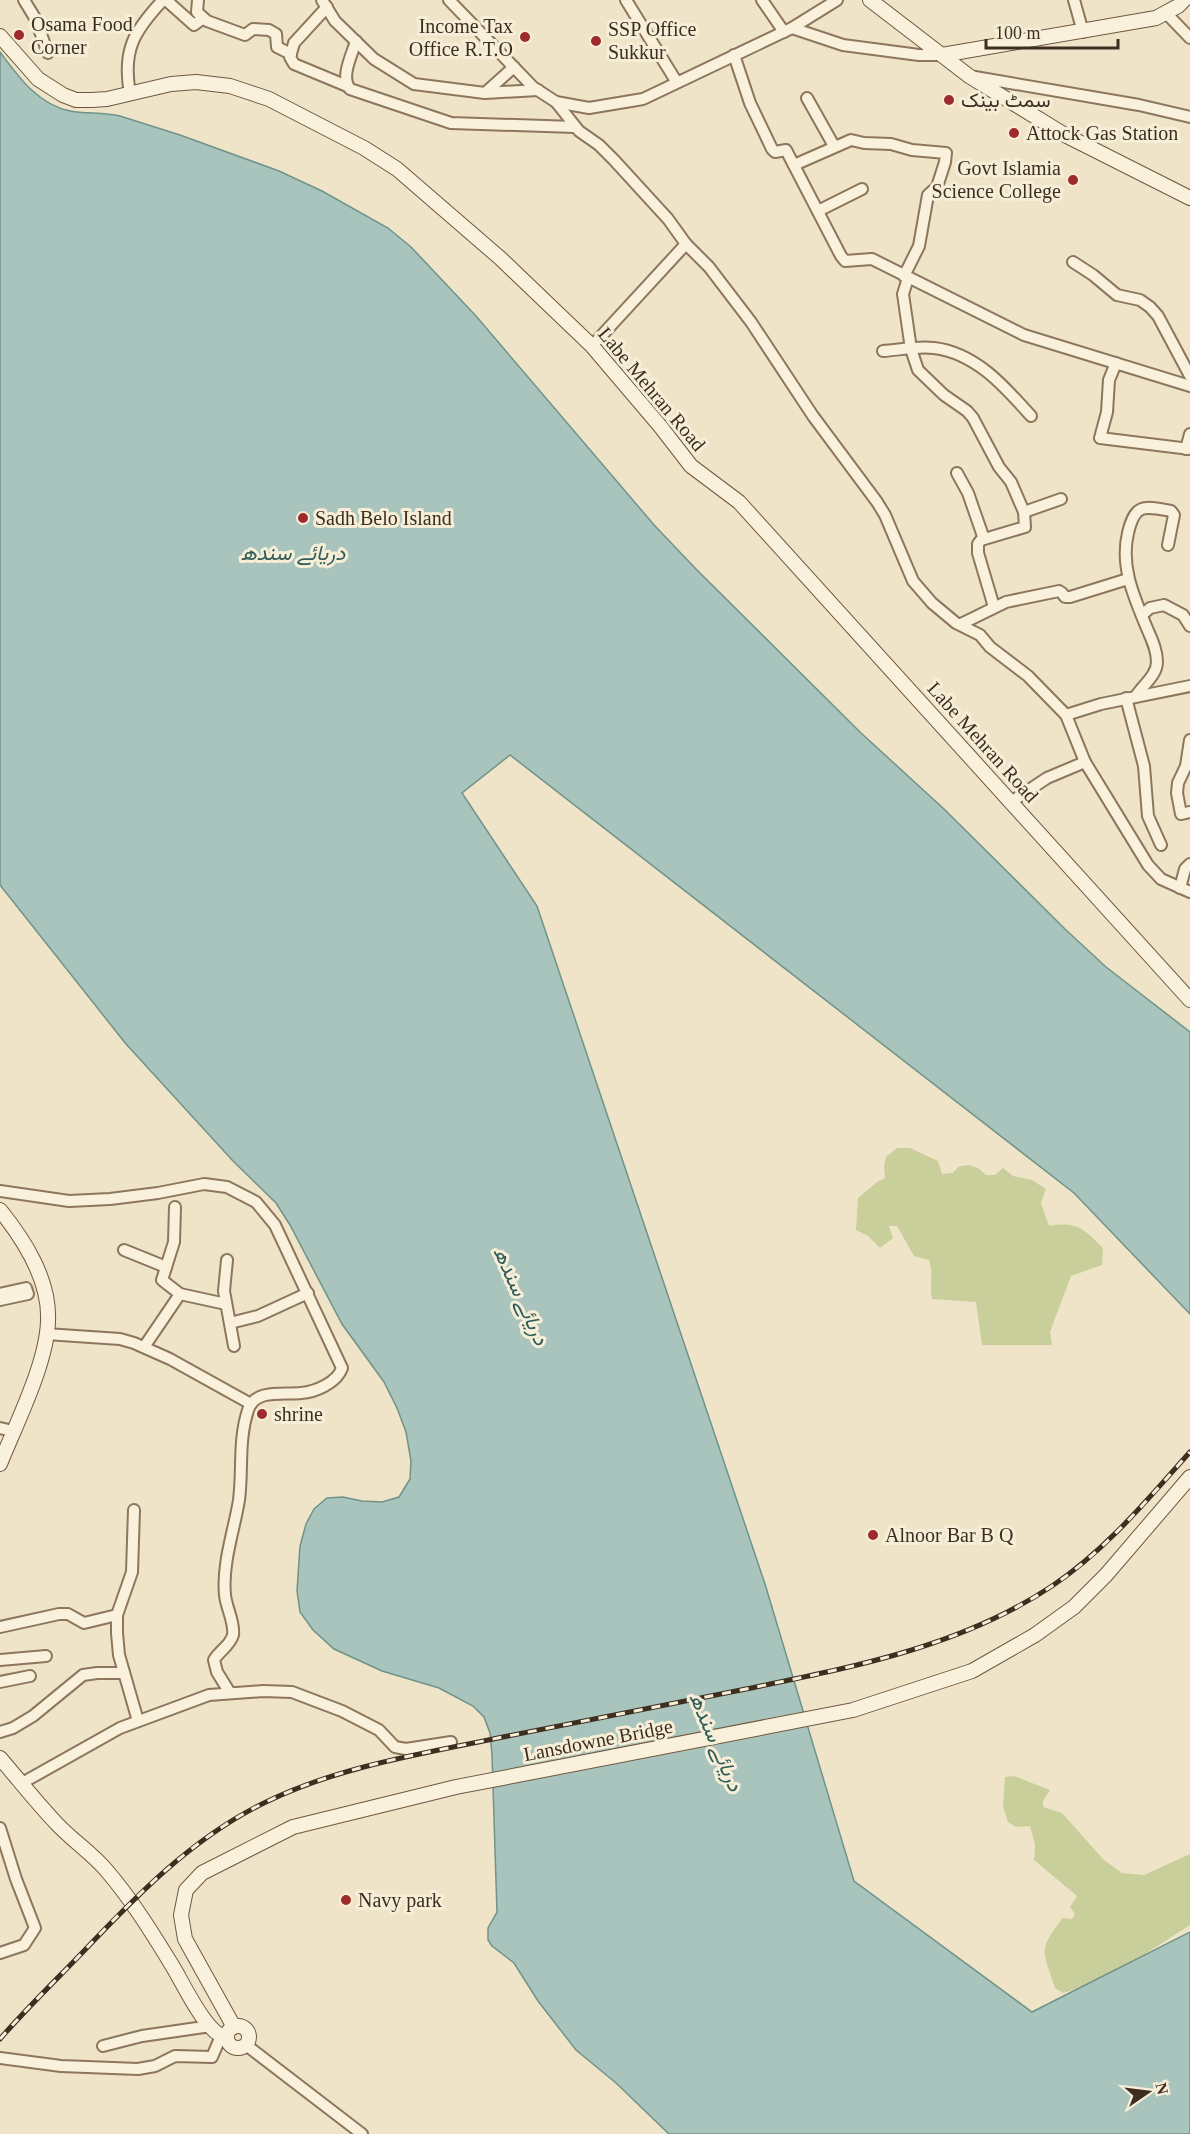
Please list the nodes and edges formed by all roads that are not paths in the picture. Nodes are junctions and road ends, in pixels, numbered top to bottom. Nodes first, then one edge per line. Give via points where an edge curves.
1 (24, 0) edge
2 (164, 0) edge
3 (198, 0) edge
4 (449, 0) edge
5 (626, 0) edge
6 (762, 0) edge
7 (837, 0) edge
8 (870, 0) edge
9 (1074, 0) edge
10 (1184, 0) edge
11 (324, 4) edge
12 (1166, 13) junction
13 (202, 19) junction
14 (788, 30) junction
15 (1083, 32) junction
16 (0, 36) edge
17 (1190, 38) edge
18 (356, 41) junction
19 (48, 53) dead end
20 (291, 54) junction
21 (734, 55) junction
22 (942, 55) junction
23 (514, 67) junction
24 (969, 76) junction
25 (676, 81) junction
26 (347, 86) junction
27 (538, 90) junction
28 (485, 93) junction
29 (130, 94) junction
30 (807, 98) dead end
31 (556, 102) junction
32 (1190, 117) edge
33 (576, 127) junction
34 (834, 146) junction
35 (794, 165) junction
36 (862, 189) dead end
37 (1190, 198) edge
38 (818, 211) junction
39 (686, 244) junction
40 (1073, 262) dead end
41 (906, 277) junction
42 (592, 346) junction
43 (911, 349) junction
44 (883, 351) dead end
45 (1116, 363) junction
46 (1190, 375) edge
47 (1190, 386) edge
48 (1031, 416) dead end
49 (1190, 434) edge
50 (1188, 449) edge
51 (957, 473) dead end
52 (1061, 500) dead end
53 (1024, 512) junction
54 (984, 539) junction
55 (1168, 545) dead end
56 (1128, 579) junction
57 (994, 607) junction
58 (1142, 615) junction
59 (961, 624) junction
60 (1190, 626) edge
61 (1190, 686) edge
62 (1131, 697) junction
63 (1066, 715) junction
64 (1190, 740) edge
65 (1085, 762) junction
66 (1011, 802) junction
67 (1190, 812) edge
68 (1161, 845) dead end
69 (1190, 864) edge
70 (1185, 890) edge
71 (1190, 1000) edge
72 (0, 1191) edge
73 (176, 1207) dead end
74 (0, 1210) edge
75 (124, 1250) dead end
76 (227, 1260) dead end
77 (166, 1267) junction
78 (308, 1293) junction
79 (0, 1294) edge
80 (180, 1294) junction
81 (0, 1300) edge
82 (226, 1304) junction
83 (230, 1323) junction
84 (46, 1334) junction
85 (234, 1346) dead end
86 (144, 1347) junction
87 (251, 1404) junction
88 (7, 1430) edge
89 (0, 1464) edge
90 (1190, 1477) edge
91 (134, 1510) dead end
92 (117, 1615) junction
93 (0, 1627) edge
94 (46, 1656) dead end
95 (0, 1660) edge
96 (124, 1673) junction
97 (30, 1676) dead end
98 (0, 1682) edge
99 (230, 1693) junction
100 (138, 1721) junction
101 (0, 1732) edge
102 (451, 1742) dead end
103 (0, 1758) edge
104 (22, 1783) junction
105 (0, 1828) edge
106 (0, 1953) edge
107 (223, 2032) junction
108 (246, 2045) joint
109 (103, 2046) dead end
110 (0, 2058) edge
111 (362, 2134) edge

1 - 19 street
2 - 13 street via 194,25
2 - 29 street via 134,37 126,64
3 - 13 street via 197,12
4 - 23 street
5 - 25 street
6 - 14 street
7 - 14 street
8 - 22 main road
9 - 15 street
10 - 12 main road
11 - 18 street
11 - 20 street via 294,43
12 - 15 main road
12 - 17 street
13 - 20 street via 245,35 253,29 269,30 276,34 277,47
14 - 21 street
14 - 22 street via 843,45
15 - 22 main road
16 - 29 main road, Labe Mehran Road via 38,79 63,95 92,100
18 - 26 street via 346,74
18 - 28 street via 374,59 414,84
20 - 26 street via 294,64
21 - 25 street
21 - 35 street via 772,149 786,150
22 - 24 main road
23 - 27 street
23 - 28 street
24 - 32 street
24 - 37 main road via 1065,135
25 - 31 street via 643,99 616,105 589,108
26 - 33 street via 451,123
27 - 28 street
27 - 31 street
29 - 42 main road, Labe Mehran Road via 179,83 230,86 269,99 364,148 397,169 500,258
30 - 34 street
31 - 33 street
33 - 39 street via 614,160
34 - 35 street
34 - 41 street via 851,140 946,153 937,187 928,195 919,246
35 - 38 street
36 - 38 street
38 - 41 street via 845,261 872,259
39 - 42 street
39 - 59 street via 710,267 751,322 813,416 877,502 913,580 932,603
40 - 46 street via 1117,295 1140,300 1150,307
41 - 43 street via 903,294
41 - 45 street via 1024,335
42 - 66 main road, Labe Mehran Road via 691,466 740,502
43 - 44 street
43 - 48 street via 944,350 972,362 992,375
43 - 53 street via 918,370 973,418
45 - 47 street
45 - 50 street via 1108,380 1107,412 1100,438
49 - 50 street
51 - 54 street
52 - 53 street
53 - 54 street via 1025,527
54 - 57 street via 978,544 978,554
55 - 56 street via 1174,514 1171,510 1140,509 1133,515 1126,539
56 - 57 street via 1070,597 1059,591
56 - 58 street
57 - 59 street
58 - 60 street via 1150,608 1164,605 1183,615
58 - 62 street via 1157,663 1154,674
59 - 63 street via 1028,676
61 - 62 street
62 - 63 street
62 - 68 street via 1144,766 1148,816
63 - 65 street
64 - 67 street via 1177,793 1181,814
65 - 66 street via 1047,778
65 - 70 street via 1148,865 1161,879
66 - 71 main road, Labe Mehran Road
69 - 70 street via 1185,869
72 - 78 street via 69,1201 111,1199 204,1184 227,1187 255,1202 275,1225
73 - 77 street via 174,1242
74 - 84 main road via 17,1231 37,1268 47,1298
75 - 77 street
76 - 82 street
77 - 80 street via 162,1280
78 - 83 street via 258,1316
78 - 87 street via 342,1368 340,1374 318,1389 272,1394
79 - 81 street via 26,1288 28,1294
80 - 82 street
80 - 86 street
82 - 83 street
83 - 85 street
84 - 86 street via 120,1340
84 - 88 main road via 43,1355
86 - 87 street
87 - 99 street via 240,1449 239,1499 227,1569 225,1595 233,1634 214,1660
88 - 89 main road
90 - 107 main road, Lansdowne Bridge via 1074,1607 972,1671 854,1710 456,1787 292,1827 202,1873 186,1890 181,1915 185,1939
91 - 92 street via 132,1572
92 - 93 street via 84,1623 68,1614 59,1614
92 - 96 street
94 - 95 street
96 - 100 street
96 - 101 street via 83,1675 33,1716
97 - 98 street
99 - 100 street via 209,1695
99 - 102 street via 292,1692 379,1730 400,1748
100 - 104 street
103 - 104 main road
104 - 107 main road via 58,1825 112,1877 198,2010
105 - 106 street via 36,1928 24,1945
107 - 108 main road via 236,2048
107 - 109 street via 142,2036
107 - 110 street via 212,2057 175,2056 138,2069 61,2066
108 - 111 street

